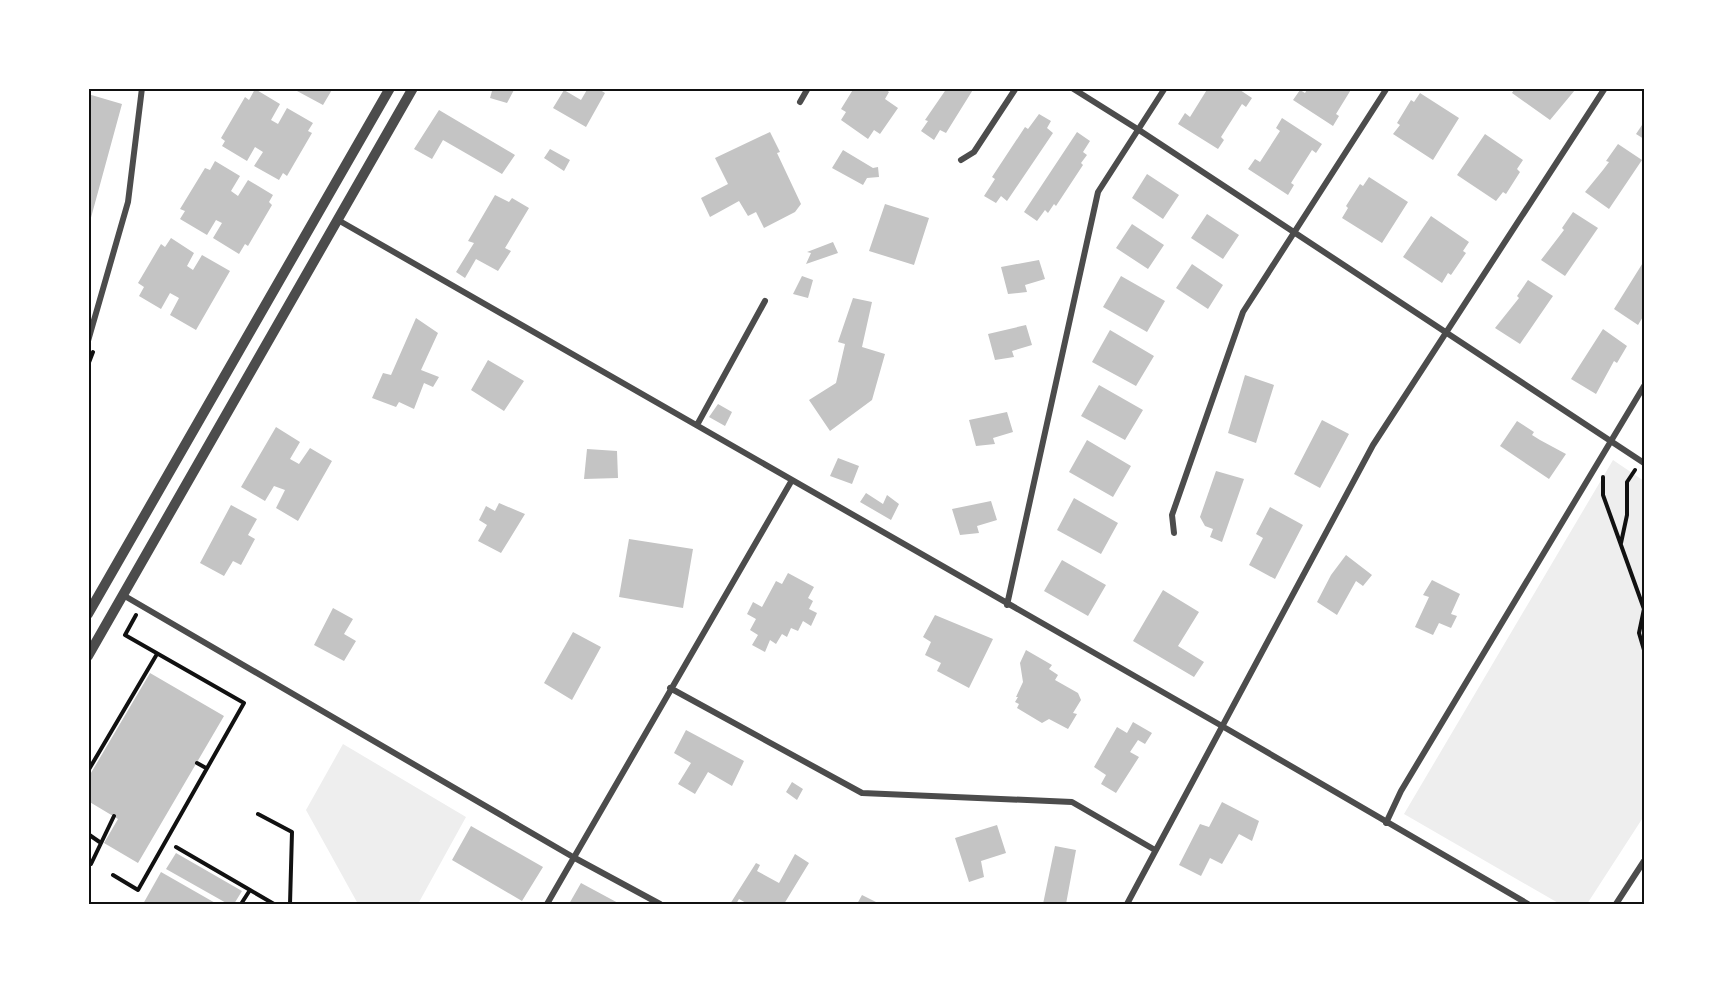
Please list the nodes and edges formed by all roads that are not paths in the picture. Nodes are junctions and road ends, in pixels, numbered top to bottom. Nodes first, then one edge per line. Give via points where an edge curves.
1 (142, 88) edge
2 (390, 88) edge
3 (413, 88) edge
4 (808, 88) edge
5 (1016, 88) edge
6 (1072, 88) edge
7 (1165, 88) edge
8 (1387, 88) edge
9 (1605, 88) edge
10 (800, 102) dead end
11 (1139, 130) junction
12 (961, 160) dead end
13 (338, 220) junction
14 (1293, 232) junction
15 (765, 301) dead end
16 (1446, 335) junction
17 (89, 337) edge
18 (1644, 386) edge
19 (697, 426) junction
20 (1610, 441) junction
21 (1642, 462) edge
22 (792, 480) junction
23 (1174, 533) dead end
24 (123, 595) junction
25 (1007, 605) junction
26 (88, 614) edge
27 (88, 656) edge
28 (670, 688) junction
29 (1222, 726) junction
30 (1386, 823) junction
31 (1155, 850) junction
32 (573, 857) junction
33 (1644, 861) edge
34 (547, 904) edge
35 (660, 904) edge
36 (1127, 904) edge
37 (1528, 904) edge
38 (1617, 904) edge

1 - 17 street via 128,202
2 - 26 street
3 - 13 street
4 - 10 street
5 - 12 street via 974,152
6 - 11 street
7 - 11 street
8 - 14 street
9 - 16 street
11 - 14 street
11 - 25 street via 1098,192
13 - 19 street
13 - 24 street
14 - 16 street
14 - 23 street via 1243,312 1172,515
15 - 19 street
16 - 20 street
16 - 29 street via 1373,445
18 - 20 street
19 - 22 street
20 - 21 street
20 - 30 street via 1401,791
22 - 25 street
22 - 28 street
24 - 27 street
24 - 32 street
25 - 29 street
28 - 31 street via 862,793 1072,802
28 - 32 street
29 - 30 street
29 - 31 street
30 - 37 street
31 - 36 street
32 - 34 street
32 - 35 street
33 - 38 street

